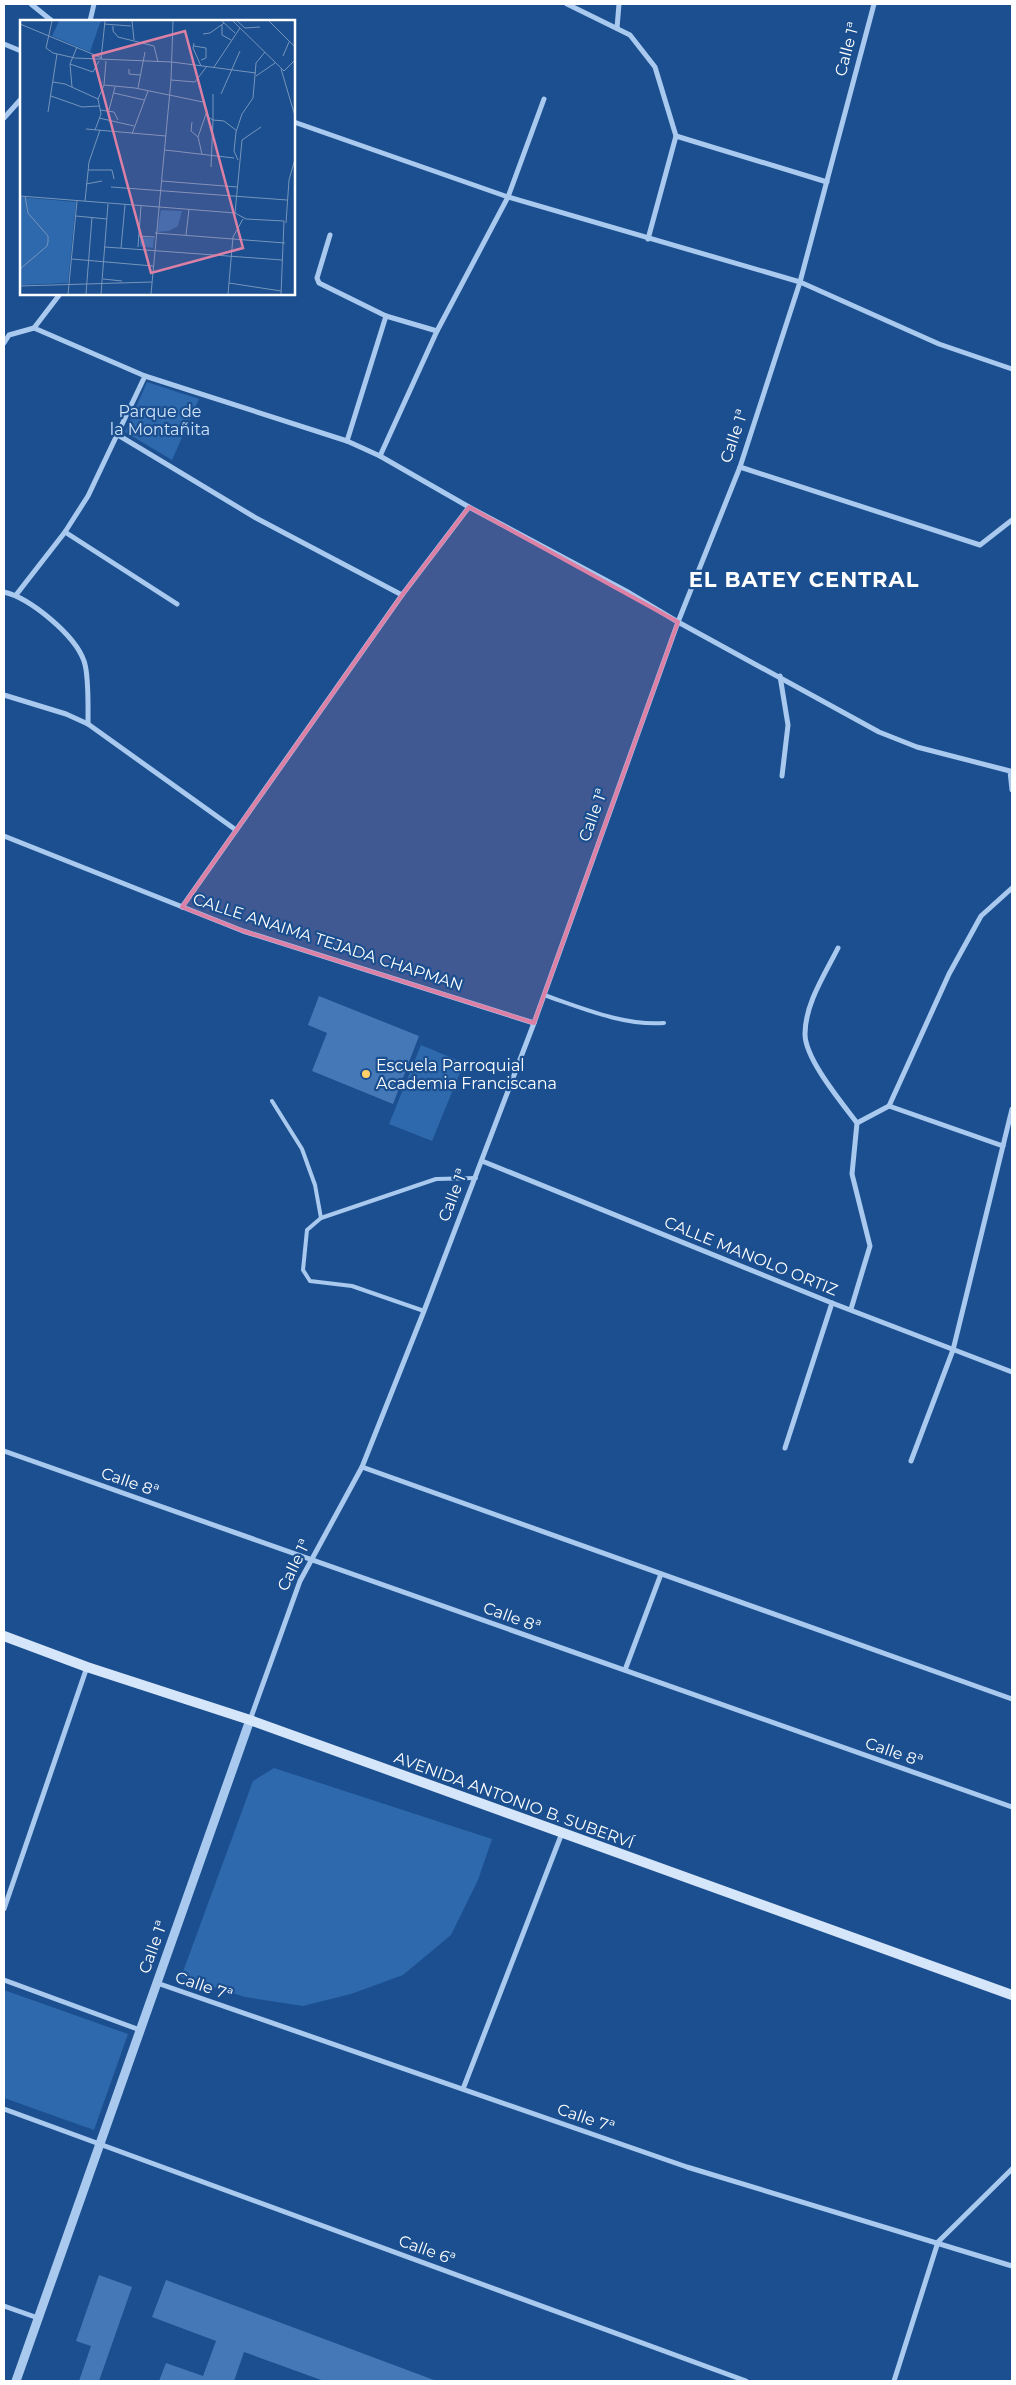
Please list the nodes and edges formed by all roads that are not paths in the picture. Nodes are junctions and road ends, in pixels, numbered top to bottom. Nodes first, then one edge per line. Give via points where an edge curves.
1 (30, 4) edge
2 (94, 4) edge
3 (567, 4) edge
4 (619, 4) edge
5 (874, 4) edge
6 (51, 20) edge
7 (90, 20) edge
8 (617, 28) junction
9 (4, 44) edge
10 (20, 51) edge
11 (544, 99) dead end
12 (20, 100) edge
13 (4, 118) edge
14 (295, 122) edge
15 (676, 136) junction
16 (827, 182) junction
17 (508, 197) junction
18 (330, 235) dead end
19 (648, 239) junction
20 (800, 282) junction
21 (59, 295) edge
22 (386, 316) junction
23 (34, 328) junction
24 (437, 331) junction
25 (6, 333) edge
26 (4, 343) edge
27 (1012, 370) edge
28 (145, 376) junction
29 (118, 435) junction
30 (346, 441) junction
31 (380, 456) junction
32 (740, 467) junction
33 (469, 508) junction
34 (1012, 520) edge
35 (65, 532) junction
36 (4, 592) edge
37 (16, 595) junction
38 (402, 595) junction
39 (177, 604) dead end
40 (678, 622) junction
41 (780, 676) junction
42 (4, 695) edge
43 (88, 724) junction
44 (1011, 772) edge
45 (782, 776) dead end
46 (1012, 790) edge
47 (236, 830) junction
48 (4, 836) edge
49 (1012, 888) edge
50 (182, 907) junction
51 (838, 948) dead end
52 (544, 996) junction
53 (534, 1023) junction
54 (664, 1023) dead end
55 (272, 1101) dead end
56 (890, 1106) junction
57 (1012, 1110) edge
58 (857, 1123) junction
59 (1003, 1146) junction
60 (482, 1161) junction
61 (476, 1178) junction
62 (321, 1218) junction
63 (832, 1303) junction
64 (851, 1309) junction
65 (424, 1311) junction
66 (953, 1350) junction
67 (1012, 1372) edge
68 (785, 1448) dead end
69 (4, 1450) edge
70 (911, 1461) dead end
71 (362, 1467) junction
72 (312, 1559) junction
73 (661, 1574) junction
74 (4, 1636) edge
75 (87, 1667) junction
76 (625, 1670) junction
77 (1012, 1699) edge
78 (250, 1720) junction
79 (1012, 1806) edge
80 (562, 1833) junction
81 (4, 1909) edge
82 (4, 1980) edge
83 (156, 1982) junction
84 (1012, 1995) edge
85 (140, 2030) junction
86 (463, 2089) junction
87 (4, 2109) edge
88 (100, 2143) junction
89 (1012, 2169) edge
90 (938, 2242) junction
91 (1012, 2266) edge
92 (4, 2306) edge
93 (38, 2318) junction
94 (16, 2381) edge
95 (746, 2381) edge
96 (894, 2381) edge

1 - 6 street
2 - 7 street
3 - 8 street
4 - 8 street
5 - 16 street, Calle 1ª
8 - 15 street via 630,35 655,67
9 - 10 street
11 - 17 street
12 - 13 street
14 - 17 street
15 - 16 street
15 - 19 street
16 - 20 street, Calle 1ª
17 - 19 street
17 - 24 street
18 - 22 street via 317,278 319,283
19 - 20 street
20 - 27 street via 939,344
20 - 32 street, Calle 1ª
21 - 23 street
22 - 24 street
22 - 30 street
23 - 25 street
23 - 28 street
24 - 31 street
25 - 26 street
28 - 29 street
28 - 30 street
29 - 35 street via 88,496
29 - 38 street via 256,518
30 - 31 street
31 - 33 street
32 - 34 street via 980,545
32 - 40 street, Calle 1ª
33 - 38 street
33 - 40 street
35 - 37 street
35 - 39 street
36 - 37 street
37 - 43 street via 67,632 85,662
38 - 47 street
40 - 41 street
40 - 52 street, Calle 1ª
41 - 44 street via 879,732 917,747
41 - 45 street via 788,724
42 - 43 street
43 - 47 street
44 - 46 street
47 - 50 street
48 - 50 street, CALLE ANAIMA TEJADA CHAPMAN
49 - 56 street via 976,924 949,974
50 - 53 street, CALLE ANAIMA TEJADA CHAPMAN via 243,931
51 - 58 street via 810,1004 804,1035 818,1070
52 - 53 street, Calle 1ª
52 - 54 lane via 602,1014 647,1024
53 - 60 street, Calle 1ª
55 - 62 lane via 302,1149 315,1185
56 - 58 street
56 - 59 street
57 - 59 street
58 - 64 street via 852,1174 870,1246
59 - 66 street
60 - 61 street, Calle 1ª
60 - 63 street, CALLE MANOLO ORTIZ
61 - 62 lane via 436,1179
61 - 65 street, Calle 1ª
62 - 65 lane via 307,1230 303,1270 310,1281 352,1286
63 - 64 street, CALLE MANOLO ORTIZ
63 - 68 street
64 - 66 street, CALLE MANOLO ORTIZ
65 - 71 street, Calle 1ª
66 - 67 street, CALLE MANOLO ORTIZ
66 - 70 street
69 - 72 street, Calle 8ª
71 - 72 street, Calle 1ª
71 - 73 street
72 - 76 street, Calle 8ª
72 - 78 street, Calle 1ª via 300,1581
73 - 76 street
73 - 77 street
74 - 75 main road, AVENIDA ANTONIO B. SUBERVÍ
75 - 78 main road, AVENIDA ANTONIO B. SUBERVÍ
75 - 81 street
76 - 79 street, Calle 8ª
78 - 80 main road, AVENIDA ANTONIO B. SUBERVÍ
78 - 83 street, Calle 1ª
80 - 84 main road, AVENIDA ANTONIO B. SUBERVÍ
80 - 86 street
82 - 85 street
83 - 85 street, Calle 1ª
83 - 86 street, Calle 7ª
85 - 88 street, Calle 1ª
86 - 90 street, Calle 7ª via 687,2167
87 - 88 street, Calle 6ª
88 - 93 street, Calle 1ª
88 - 95 street, Calle 6ª
89 - 90 street
90 - 91 street, Calle 7ª
90 - 96 street
92 - 93 street
93 - 94 street, Calle 1ª

